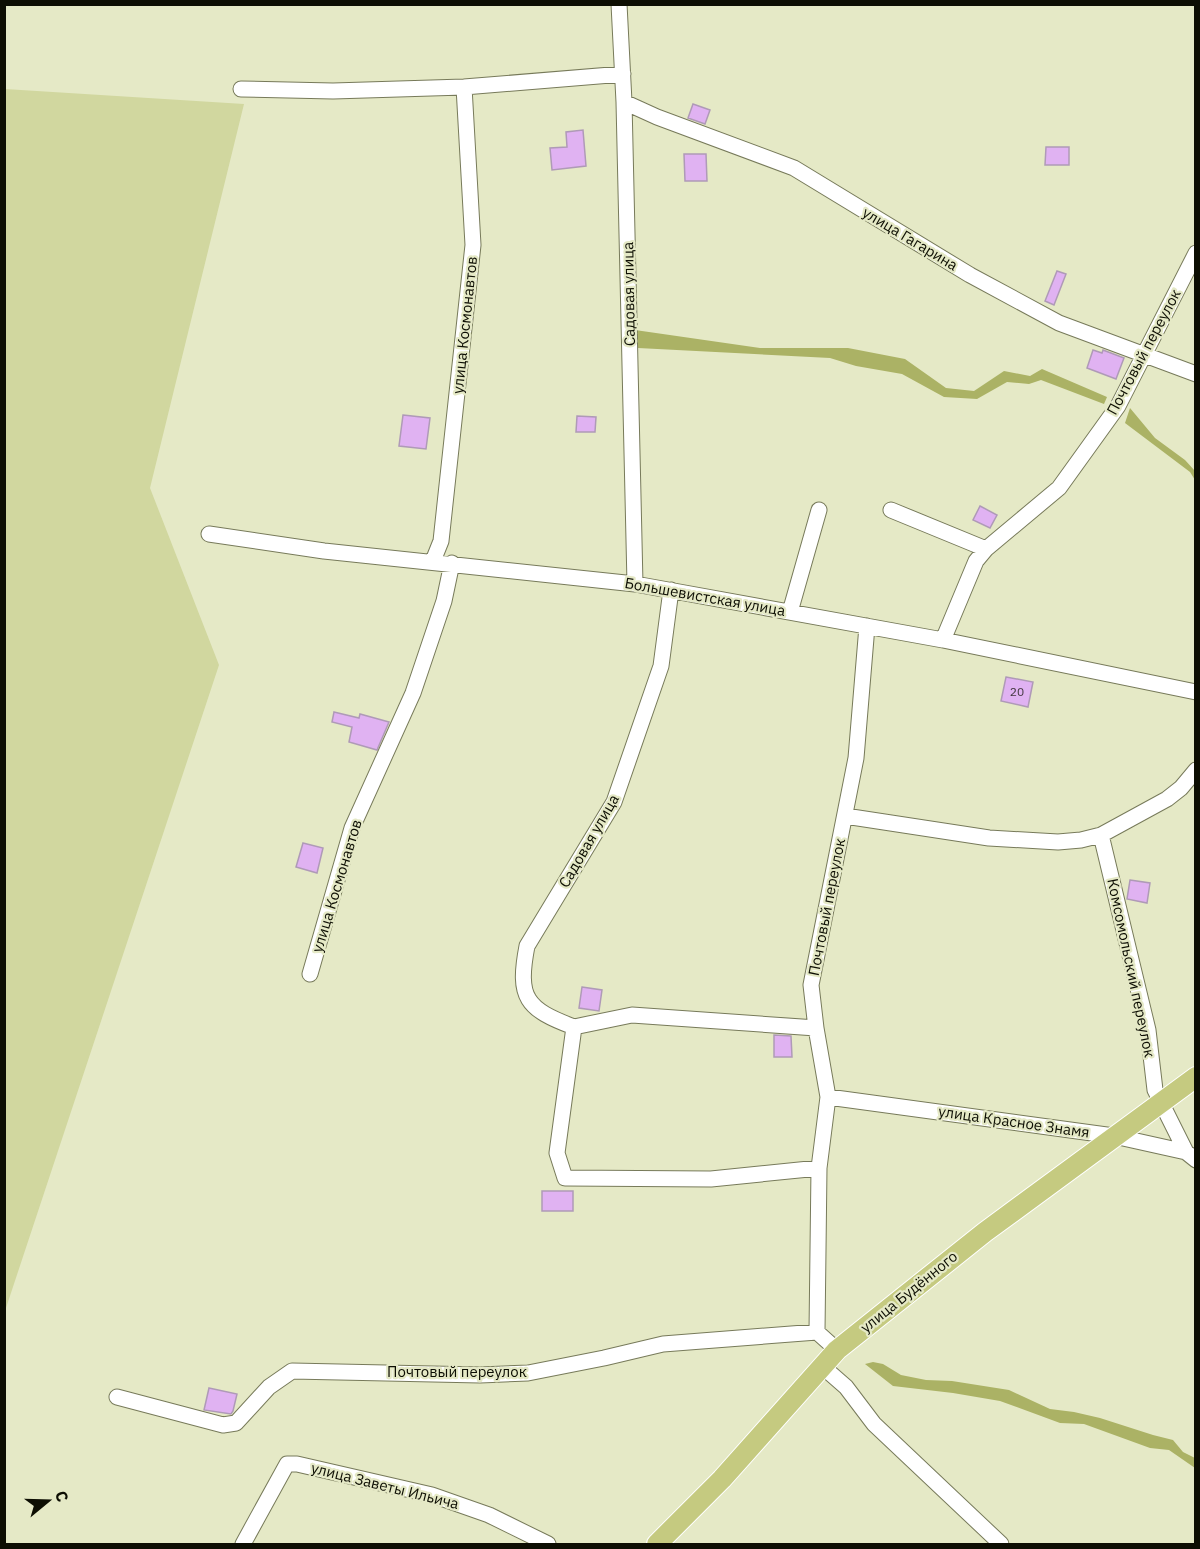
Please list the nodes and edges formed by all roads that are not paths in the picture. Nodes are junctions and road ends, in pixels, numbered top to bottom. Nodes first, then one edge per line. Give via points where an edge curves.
1 (619, 4) edge
2 (623, 74) junction
3 (464, 87) junction
4 (241, 89) dead end
5 (624, 102) junction
6 (1196, 253) edge
7 (1145, 355) junction
8 (1196, 374) edge
9 (819, 510) dead end
10 (891, 510) dead end
11 (209, 534) dead end
12 (986, 549) junction
13 (433, 561) junction
14 (452, 563) junction
15 (635, 584) junction
16 (671, 590) junction
17 (790, 612) junction
18 (867, 626) junction
19 (943, 640) junction
20 (1196, 692) edge
21 (1196, 771) edge
22 (845, 816) junction
23 (1101, 835) junction
24 (310, 974) dead end
25 (573, 1027) junction
26 (816, 1028) junction
27 (1196, 1077) edge
28 (828, 1097) junction
29 (1160, 1102) junction
30 (1114, 1136) junction
31 (1191, 1156) edge
32 (819, 1168) junction
33 (817, 1332) junction
34 (837, 1350) junction
35 (822, 1366) junction
36 (117, 1397) dead end
37 (243, 1545) edge
38 (548, 1545) edge
39 (657, 1545) edge
40 (1001, 1545) edge

1 - 2 street, Садовая улица
2 - 3 street
2 - 5 street, Садовая улица
3 - 4 street
3 - 13 street, улица Космонавтов via 473,244 441,541
5 - 7 street, улица Гагарина via 794,168 970,275 1059,323
5 - 15 street, Садовая улица
6 - 7 street, Почтовый переулок
7 - 8 street, улица Гагарина
7 - 12 street, Почтовый переулок via 1118,406 1059,489
9 - 17 street
10 - 12 street
11 - 13 street, Большевистская улица via 324,551
12 - 19 street, Почтовый переулок via 976,561
13 - 14 street, Большевистская улица
14 - 15 street, Большевистская улица
14 - 24 street, улица Космонавтов via 444,601 413,693 352,828
15 - 16 street, Большевистская улица
16 - 17 street, Большевистская улица
16 - 25 street, Садовая улица via 661,666 614,802 527,946 522,972 532,1007
17 - 18 street, Большевистская улица
18 - 19 street, Большевистская улица
18 - 22 street, Почтовый переулок via 856,758
19 - 20 street, Большевистская улица
21 - 23 street via 1167,799
22 - 23 street via 989,838 1058,842
22 - 26 street, Почтовый переулок via 811,985
23 - 29 street, Комсомольский переулок via 1148,1030
25 - 26 street via 632,1015
25 - 32 street via 557,1153 565,1178 711,1179
26 - 28 street, Почтовый переулок
27 - 29 main road, улица Будённого
28 - 30 street, улица Красное Знамя
28 - 32 street, Почтовый переулок
29 - 30 main road, улица Будённого
29 - 31 street, Комсомольский переулок
30 - 31 street, улица Красное Знамя
30 - 34 main road, улица Будённого
32 - 33 street, Почтовый переулок
33 - 34 street
33 - 36 street, Почтовый переулок via 663,1344 528,1373 292,1371 269,1388 236,1423 223,1425
34 - 35 main road, улица Будённого
35 - 39 main road, улица Будённого via 722,1479
35 - 40 street via 846,1387 874,1424
37 - 38 street, улица Заветы Ильича via 287,1464 432,1495 489,1515

